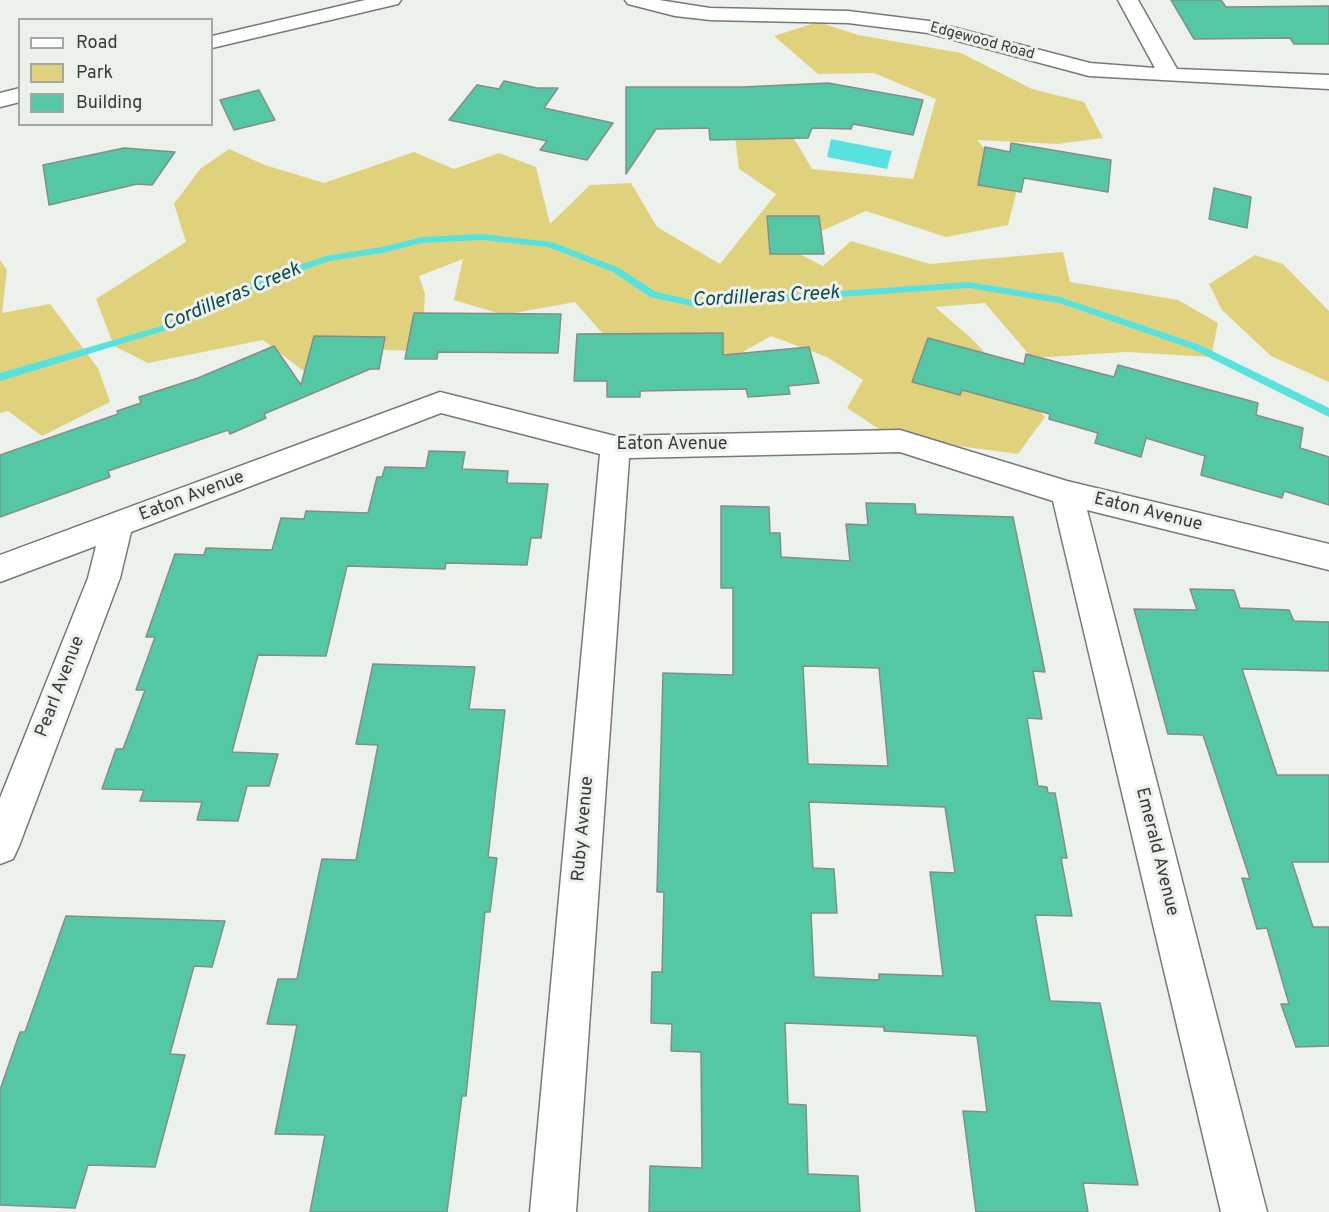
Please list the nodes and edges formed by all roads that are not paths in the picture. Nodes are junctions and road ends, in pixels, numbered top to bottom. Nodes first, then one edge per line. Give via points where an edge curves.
1 (391, 0) edge
2 (635, 0) edge
3 (1128, 0) edge
4 (743, 8) edge
5 (213, 42) edge
6 (1170, 75) junction
7 (1329, 82) edge
8 (18, 96) edge
9 (0, 100) edge
10 (615, 447) junction
11 (1067, 493) junction
12 (117, 526) junction
13 (1329, 557) edge
14 (0, 569) edge
15 (0, 846) edge
16 (553, 1212) edge
17 (1244, 1212) edge

1 - 5 street
2 - 4 street, Edgewood Road via 675,10
3 - 6 street
4 - 6 street, Edgewood Road via 889,21 957,33 1089,69
6 - 7 street, Edgewood Road
8 - 9 street
10 - 11 street, Eaton Avenue via 900,441
10 - 12 street, Eaton Avenue via 440,402
10 - 16 street, Ruby Avenue
11 - 13 street, Eaton Avenue
11 - 17 street, Emerald Avenue
12 - 14 street, Eaton Avenue
12 - 15 street, Pearl Avenue via 104,578

